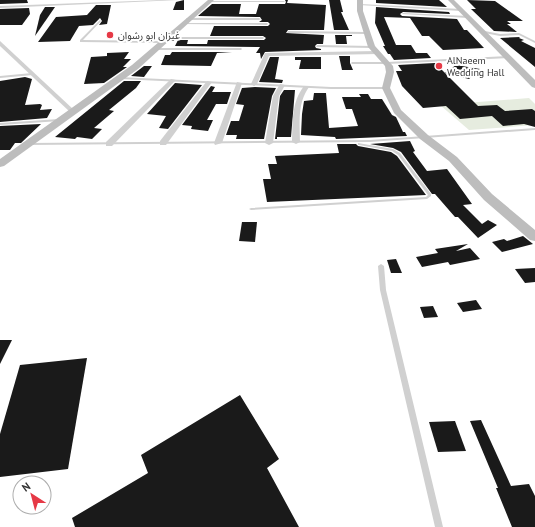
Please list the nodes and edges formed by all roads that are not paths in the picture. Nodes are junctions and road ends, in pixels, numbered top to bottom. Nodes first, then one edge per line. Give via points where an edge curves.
1 (178, 0) edge
2 (452, 0) edge
3 (210, 1) edge
4 (284, 2) dead end
5 (360, 2) edge
6 (0, 7) edge
7 (461, 10) junction
8 (404, 14) dead end
9 (468, 17) junction
10 (259, 19) dead end
11 (100, 21) dead end
12 (185, 22) junction
13 (267, 24) dead end
14 (480, 30) junction
15 (288, 32) dead end
16 (366, 33) junction
17 (263, 38) dead end
18 (164, 40) junction
19 (535, 42) edge
20 (1, 46) edge
21 (317, 46) dead end
22 (241, 48) dead end
23 (155, 49) junction
24 (374, 50) junction
25 (508, 57) junction
26 (352, 63) dead end
27 (386, 63) junction
28 (32, 74) junction
29 (0, 77) edge
30 (120, 78) junction
31 (173, 80) junction
32 (209, 82) junction
33 (239, 83) junction
34 (254, 84) junction
35 (282, 85) junction
36 (535, 85) edge
37 (306, 87) junction
38 (386, 88) junction
39 (72, 111) junction
40 (59, 120) junction
41 (0, 124) edge
42 (535, 129) edge
43 (424, 137) junction
44 (296, 142) junction
45 (344, 142) junction
46 (163, 143) junction
47 (218, 143) junction
48 (269, 143) junction
49 (28, 144) junction
50 (110, 144) junction
51 (0, 164) edge
52 (251, 209) dead end
53 (535, 237) edge
54 (381, 266) dead end
55 (439, 527) edge

1 - 6 lane
2 - 7 street
3 - 4 lane
3 - 12 street
5 - 7 lane
5 - 16 street
7 - 9 street
8 - 9 lane
9 - 14 street
10 - 12 street
11 - 18 lane via 81,41
12 - 13 lane
12 - 18 street
14 - 19 lane via 500,35 519,34
14 - 25 street
15 - 16 lane
16 - 24 street
17 - 18 lane
18 - 23 street
20 - 28 street
21 - 24 lane
22 - 23 lane
23 - 30 street
24 - 27 street
24 - 34 street via 267,54
25 - 27 lane
25 - 36 street
26 - 27 lane
27 - 38 street via 390,72
28 - 29 lane
28 - 39 street
30 - 31 lane
30 - 39 street
31 - 32 lane
31 - 50 street
32 - 33 lane
32 - 46 street
33 - 34 lane
33 - 47 street
34 - 35 lane
35 - 37 lane
35 - 48 street via 276,96
37 - 38 lane
37 - 44 street via 298,102
38 - 43 street via 397,111
39 - 40 street
40 - 41 lane
40 - 49 street
42 - 43 lane
43 - 45 lane
43 - 53 street via 453,159 488,197
44 - 45 lane
44 - 48 lane
45 - 52 lane via 393,150 399,154 430,194 427,198
46 - 47 lane
46 - 50 lane
47 - 48 lane
49 - 50 lane
49 - 51 street
54 - 55 lane via 383,290

